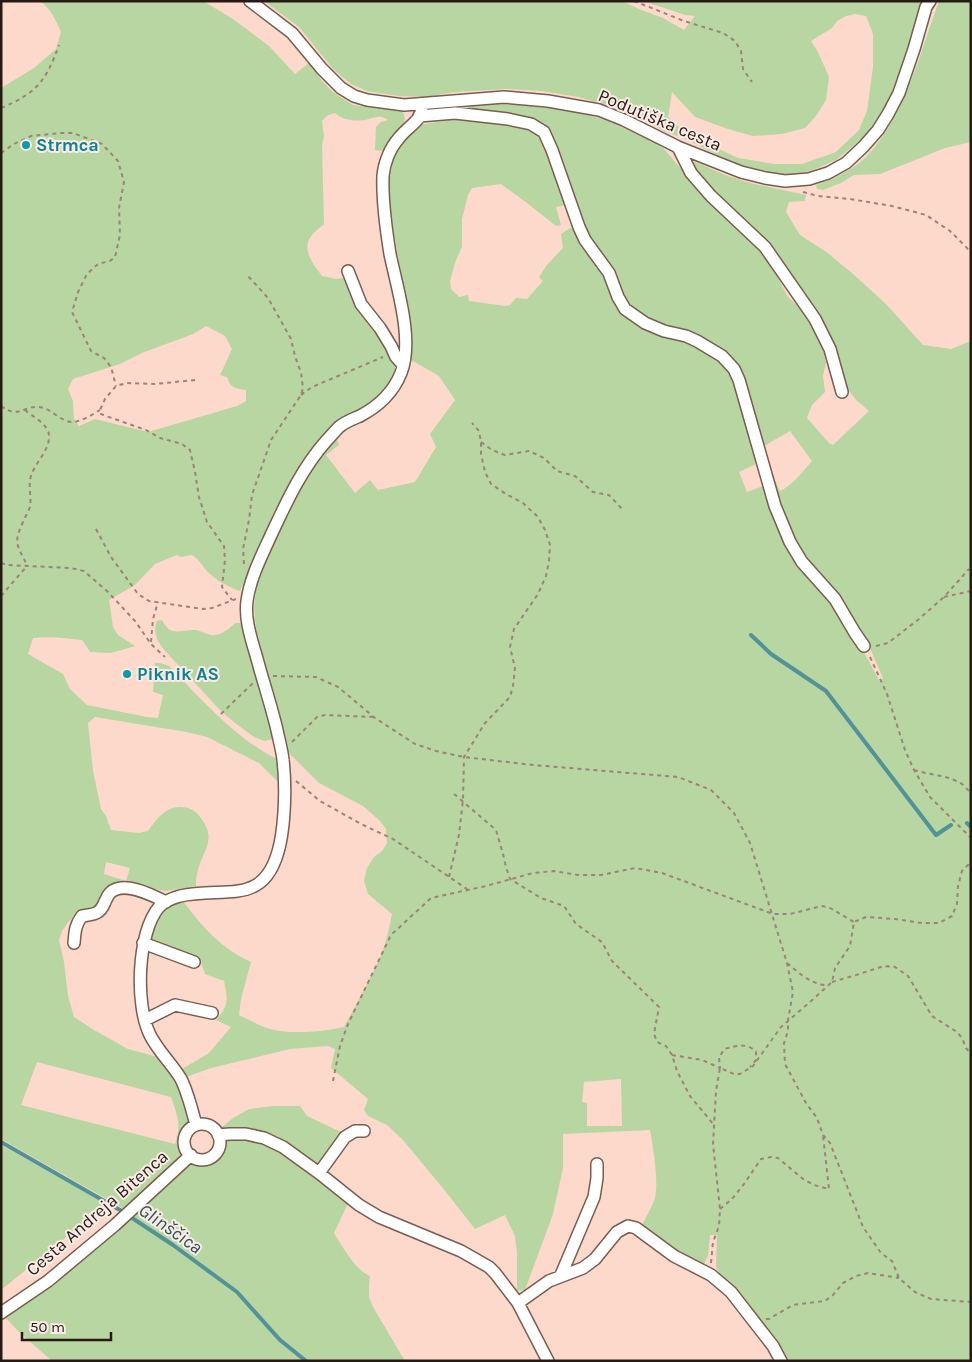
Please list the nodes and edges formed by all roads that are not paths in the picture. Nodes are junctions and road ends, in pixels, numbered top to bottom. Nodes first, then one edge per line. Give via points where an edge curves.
1 (250, 1) edge
2 (930, 1) edge
3 (423, 104) junction
4 (419, 116) junction
5 (678, 147) junction
6 (348, 271) dead end
7 (403, 365) junction
8 (842, 392) dead end
9 (864, 646) road end
10 (166, 902) junction
11 (74, 942) dead end
12 (143, 943) junction
13 (194, 962) dead end
14 (212, 1013) dead end
15 (145, 1020) junction
16 (196, 1125) junction
17 (364, 1131) dead end
18 (218, 1135) junction
19 (190, 1155) junction
20 (597, 1164) dead end
21 (319, 1173) junction
22 (562, 1275) junction
23 (518, 1303) junction
24 (1, 1313) edge
25 (548, 1361) edge
26 (781, 1361) edge

1 - 3 street, Podutiška cesta via 292,33 322,69 354,96 404,105
2 - 5 street, Podutiška cesta via 888,114 878,130 846,163 809,179 785,180 741,172
3 - 4 street
3 - 5 street, Podutiška cesta via 504,97 548,101 599,110
4 - 7 street via 398,138 383,175 387,235 403,315
4 - 9 street via 455,113 508,119 532,124 544,132 579,227 608,273 625,309 644,323 697,341 722,356 734,369 781,524 802,562 835,599
5 - 8 street via 691,173 765,247 815,319 830,349
6 - 7 street via 361,304
7 - 10 street via 392,391 378,405 340,426 302,473 261,556 247,598 249,628 282,750 284,792 280,842 274,864 266,878 252,887 234,892 195,893
10 - 11 street via 146,892 115,889 108,894 100,911 78,920
10 - 12 street via 158,908 149,924
12 - 13 street
12 - 15 street via 140,983
14 - 15 street via 175,1006
15 - 16 street via 148,1033 181,1080
16 - 18 street via 208,1125
16 - 19 street, Cesta Andreja Bitenca via 184,1137 185,1149
17 - 21 street via 355,1130 345,1137
18 - 19 street, Cesta Andreja Bitenca via 218,1149 210,1158 198,1159
18 - 21 street via 246,1134 264,1138 283,1147
19 - 24 street, Cesta Andreja Bitenca via 48,1282
20 - 22 street via 594,1197
21 - 23 street via 359,1205 380,1217 461,1251 489,1267
22 - 23 street
22 - 26 street via 583,1268 596,1259 617,1232 628,1226 636,1228 674,1256 711,1275 731,1292
23 - 25 street

